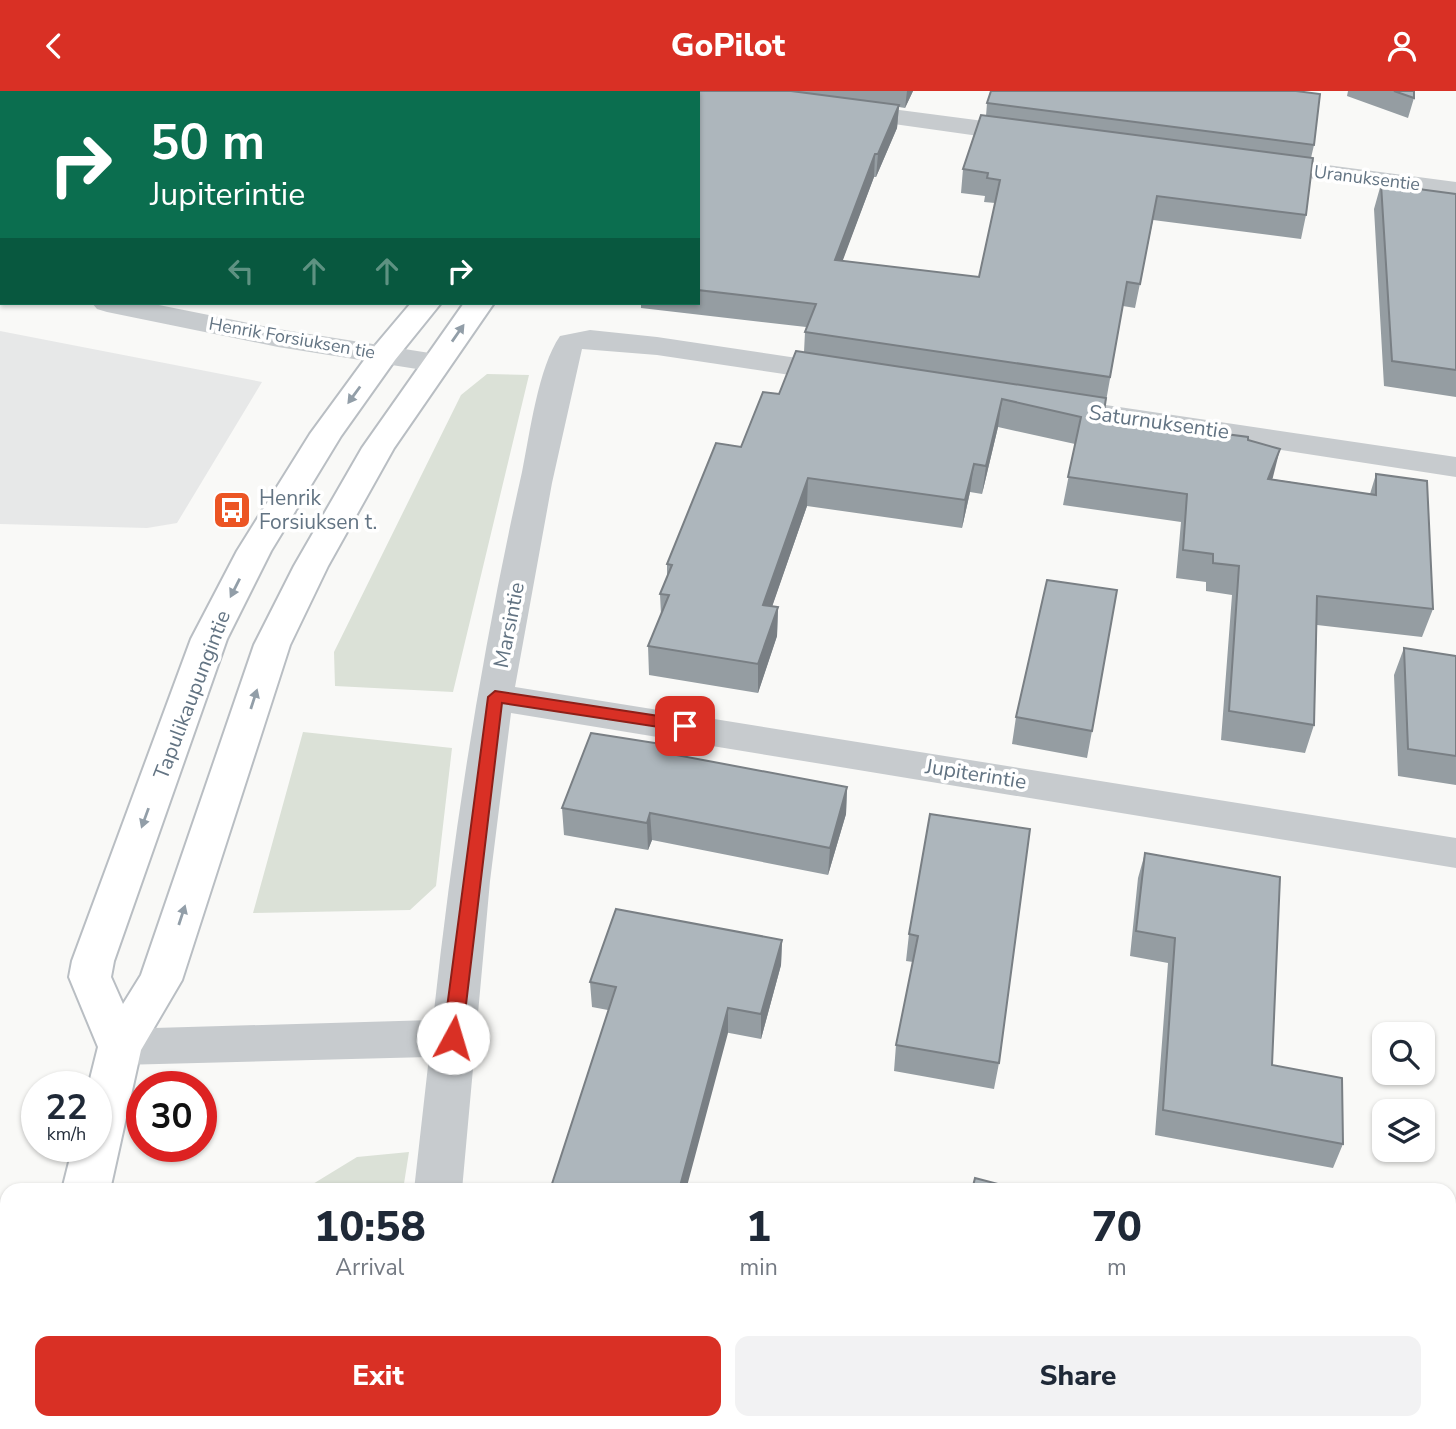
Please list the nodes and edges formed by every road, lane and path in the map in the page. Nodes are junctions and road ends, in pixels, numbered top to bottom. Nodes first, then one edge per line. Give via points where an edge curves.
1 (824, 108) edge
2 (1058, 138) edge
3 (1236, 161) edge
4 (1456, 190) edge
5 (117, 305) edge
6 (424, 305) edge
7 (478, 305) edge
8 (384, 354) junction
9 (436, 363) junction
10 (872, 378) edge
11 (1022, 401) edge
12 (1456, 467) edge
13 (495, 697) junction
14 (1456, 853) edge
15 (453, 1038) junction
16 (120, 1047) junction
17 (112, 1080) edge
18 (92, 1162) edge
19 (88, 1183) edge
20 (439, 1183) edge

1 - 2 street
3 - 4 street, Uranuksentie
5 - 8 street, Henrik Forsiuksen tie
6 - 8 main road, Tapulikaupungintie
9 -> 7 main road
8 - 9 street, Henrik Forsiuksen tie
8 -> 16 main road, Tapulikaupungintie via 326,434 254,551 209,639 93,961 90,977
16 -> 9 main road via 161,980 272,645 378,448
10 - 13 street, Marsintie via 657,346 590,339 571,342 538,466
11 - 12 street, Saturnuksentie
13 - 14 street, Jupiterintie
13 - 15 street, Marsintie
15 - 16 street
15 - 20 street, Marsintie
16 - 17 main road
18 - 19 main road

